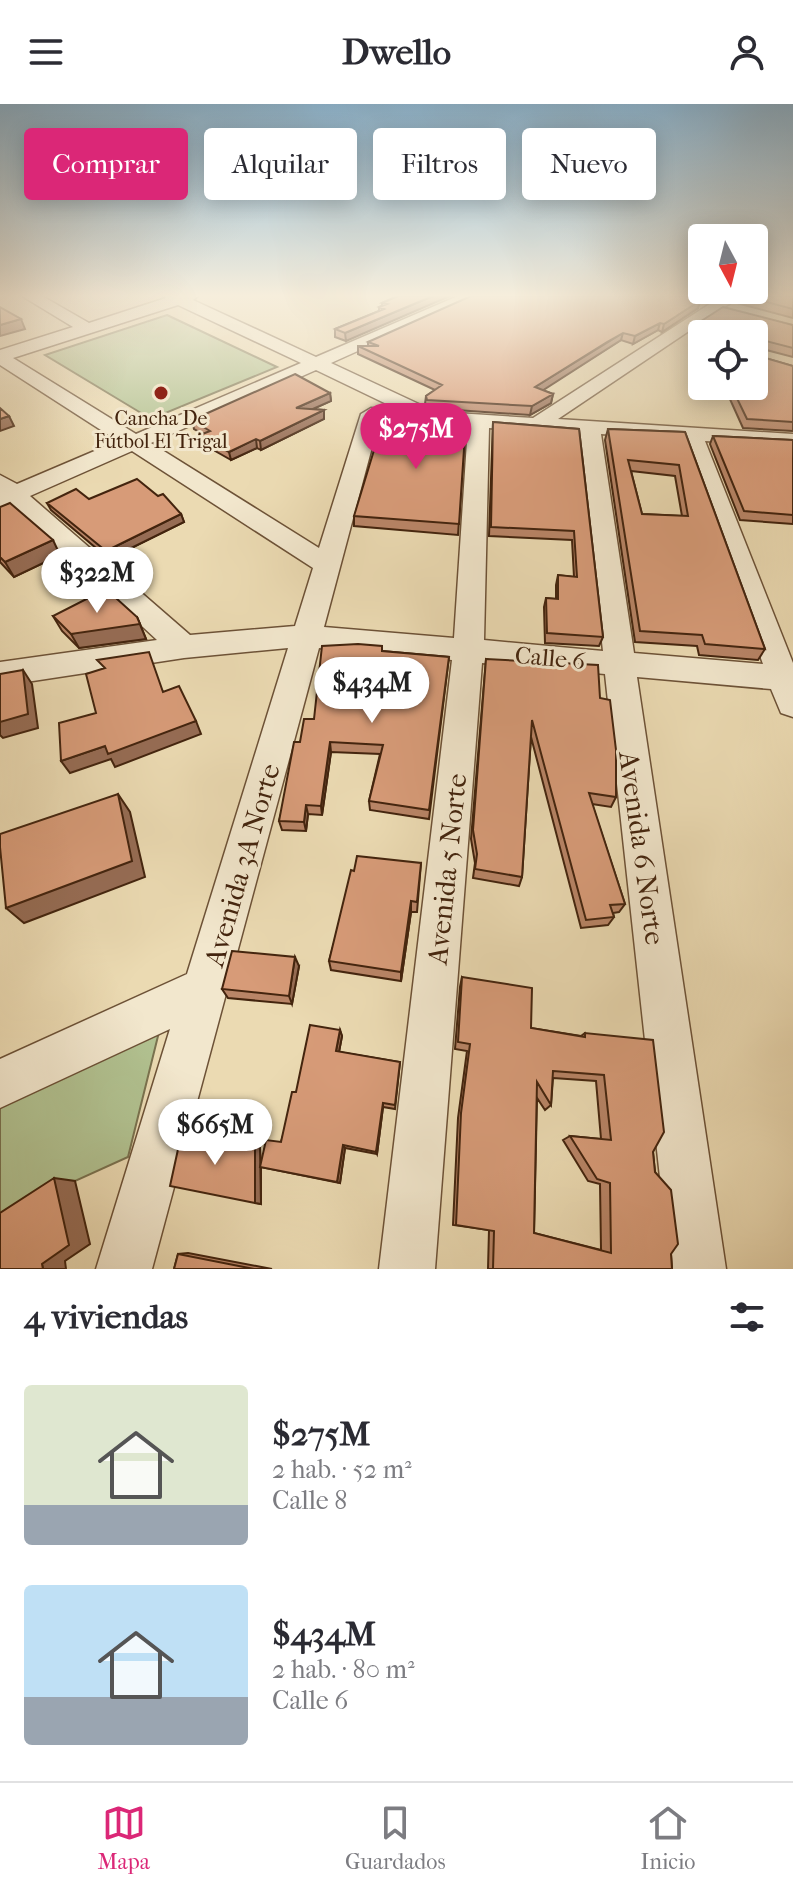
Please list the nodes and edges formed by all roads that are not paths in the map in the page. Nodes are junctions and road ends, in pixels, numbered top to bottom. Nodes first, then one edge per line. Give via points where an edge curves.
1 (289, 350) edge
2 (339, 350) edge
3 (650, 350) edge
4 (0, 356) edge
5 (315, 363) junction
6 (433, 418) junction
7 (479, 421) junction
8 (537, 424) junction
9 (589, 428) junction
10 (692, 435) junction
11 (793, 440) edge
12 (134, 443) junction
13 (5, 492) edge
14 (328, 565) junction
15 (307, 636) junction
16 (184, 647) junction
17 (468, 652) junction
18 (618, 664) junction
19 (0, 674) edge
20 (790, 687) edge
21 (207, 988) junction
22 (0, 1084) edge
23 (124, 1269) edge
24 (407, 1269) edge
25 (698, 1269) edge

1 - 5 street
2 - 5 street
3 - 8 street
4 - 12 street
5 - 6 street
5 - 12 street
6 - 7 street
6 - 14 street, Avenida 3A Norte via 371,414
7 - 8 street
7 - 17 street, Avenida 5 Norte
8 - 9 street
9 - 10 street
9 - 18 street, Avenida 6 Norte
10 - 11 street
10 - 20 street
12 - 13 street
12 - 14 street
13 - 16 street
14 - 15 street, Avenida 3A Norte
15 - 16 street, Calle 6
15 - 17 street, Calle 6
15 - 21 street, Avenida 3A Norte
16 - 19 street, Calle 6
17 - 18 street, Calle 6
17 - 24 street, Avenida 5 Norte
18 - 20 street, Calle 6
18 - 25 street, Avenida 6 Norte
21 - 22 street
21 - 23 street, Avenida 3A Norte

